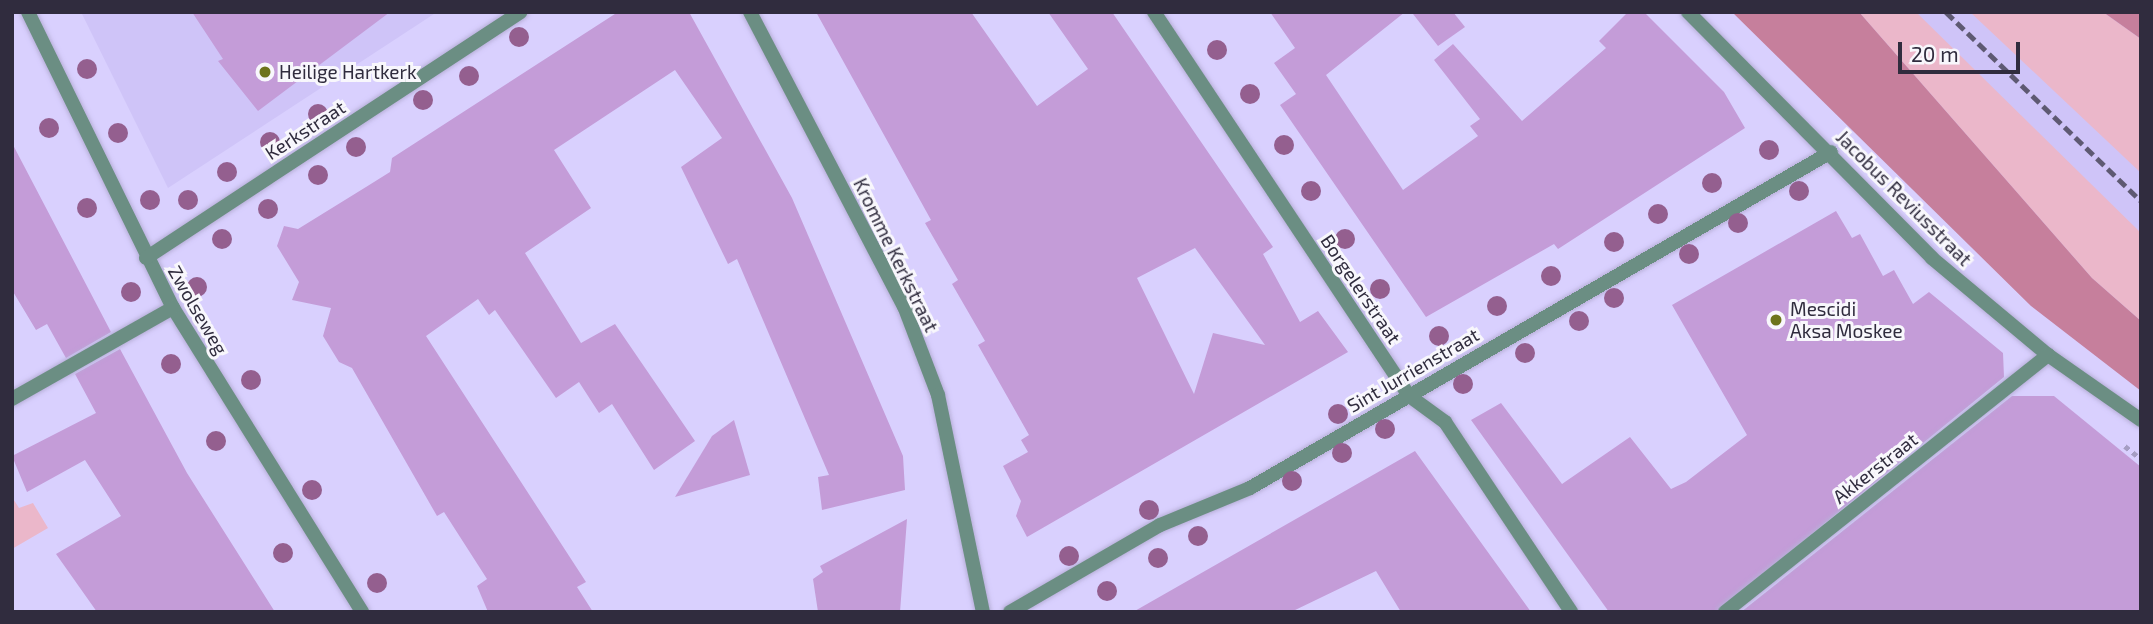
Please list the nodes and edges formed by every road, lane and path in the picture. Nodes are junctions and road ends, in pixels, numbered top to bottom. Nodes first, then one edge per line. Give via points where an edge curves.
1 (28, 12) edge
2 (520, 12) edge
3 (750, 12) edge
4 (1154, 12) edge
5 (1688, 12) edge
6 (1831, 152) junction
7 (146, 258) junction
8 (173, 308) junction
9 (2048, 355) junction
10 (1408, 395) junction
11 (12, 398) edge
12 (2141, 420) edge
13 (362, 612) edge
14 (983, 612) edge
15 (1010, 612) edge
16 (1571, 612) edge
17 (1725, 612) edge

1 - 7 street, Zwolseweg
2 - 7 street, Kerkstraat
3 - 14 street, Kromme Kerkstraat via 904,306 938,395
4 - 10 street, Borgelerstraat
5 - 6 street, Jacobus Reviusstraat
6 - 9 street, Jacobus Reviusstraat via 1932,258
6 - 10 street, Sint Jurrienstraat
7 - 8 street, Zwolseweg
8 - 11 street
8 - 13 street, Zwolseweg
9 - 12 street, Jacobus Reviusstraat
9 - 17 street, Akkerstraat
10 - 15 street, Sint Jurrienstraat via 1250,488 1160,524
10 - 16 street, Borgelerstraat via 1445,422

